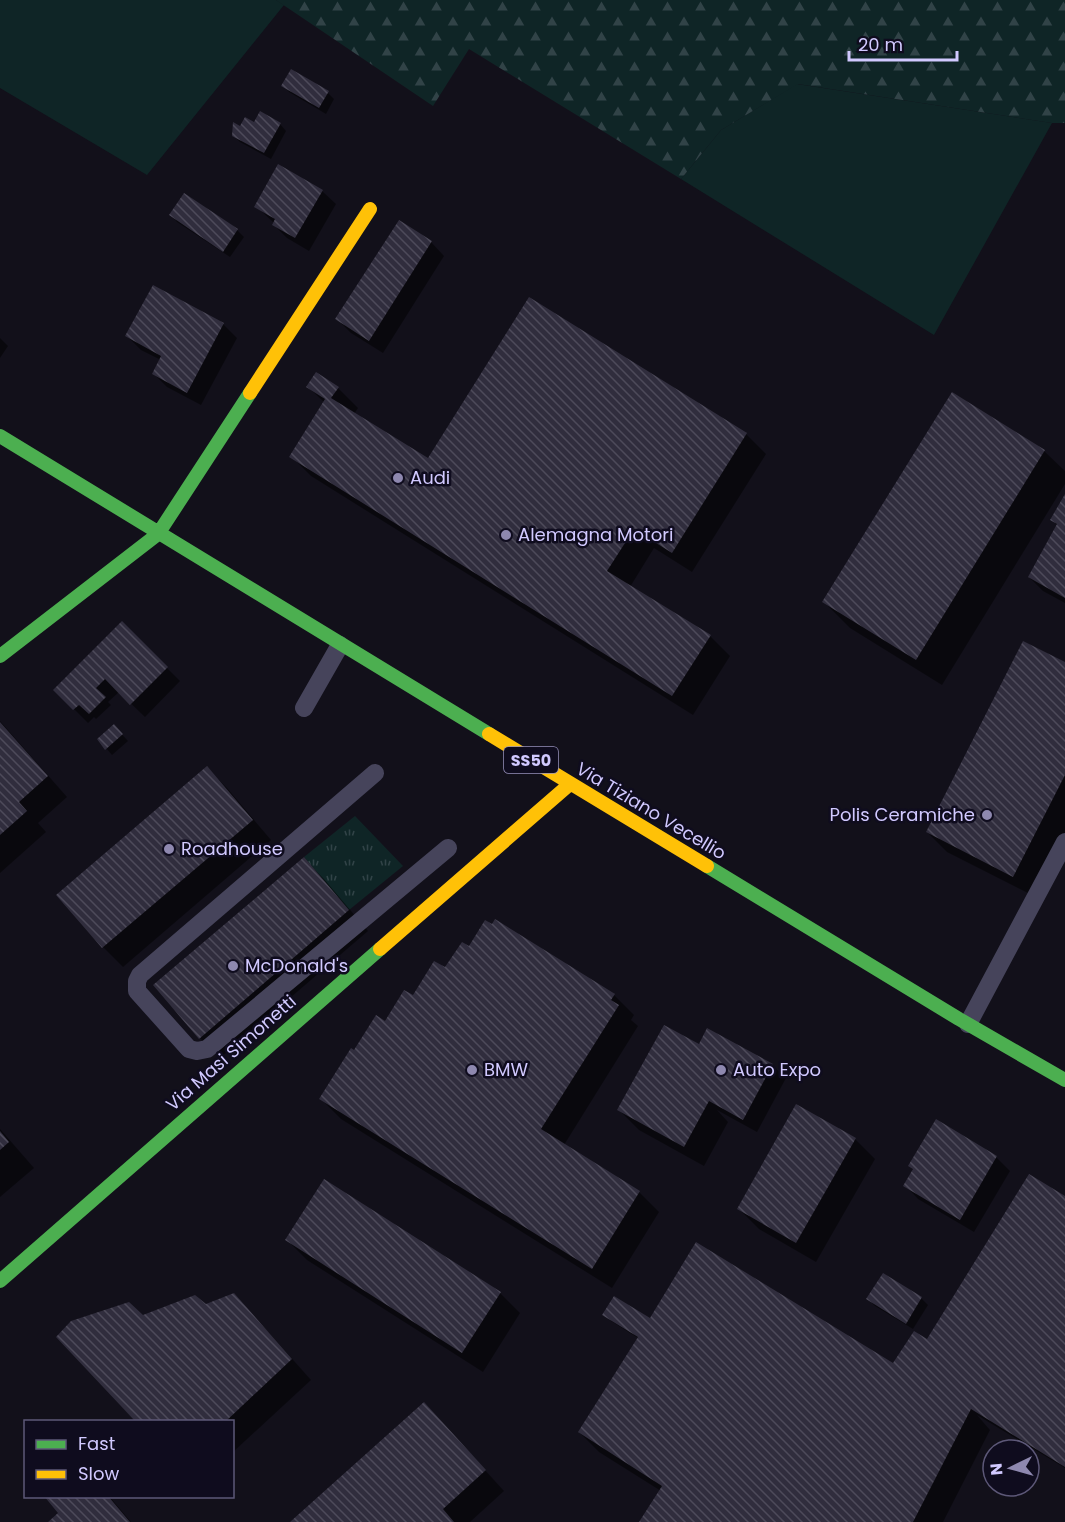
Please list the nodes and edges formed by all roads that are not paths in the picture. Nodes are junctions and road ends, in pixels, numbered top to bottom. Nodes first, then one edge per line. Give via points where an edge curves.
1 (370, 209) dead end
2 (0, 436) edge
3 (158, 534) junction
4 (340, 645) junction
5 (0, 656) edge
6 (304, 708) dead end
7 (375, 773) dead end
8 (570, 784) junction
9 (1065, 842) edge
10 (448, 848) dead end
11 (968, 1024) junction
12 (1065, 1080) edge
13 (0, 1281) edge

1 - 3 street
2 - 3 street, Via Tiziano Vecellio / SS50
3 - 4 street, Via Tiziano Vecellio / SS50
3 - 5 street
4 - 6 lane
4 - 8 street, Via Tiziano Vecellio / SS50
7 - 10 lane via 140,975 137,991 189,1049 207,1049
8 - 11 street, Via Tiziano Vecellio / SS50
8 - 13 street, Via Masi Simonetti
9 - 11 lane
11 - 12 street, Via Tiziano Vecellio / SS50

